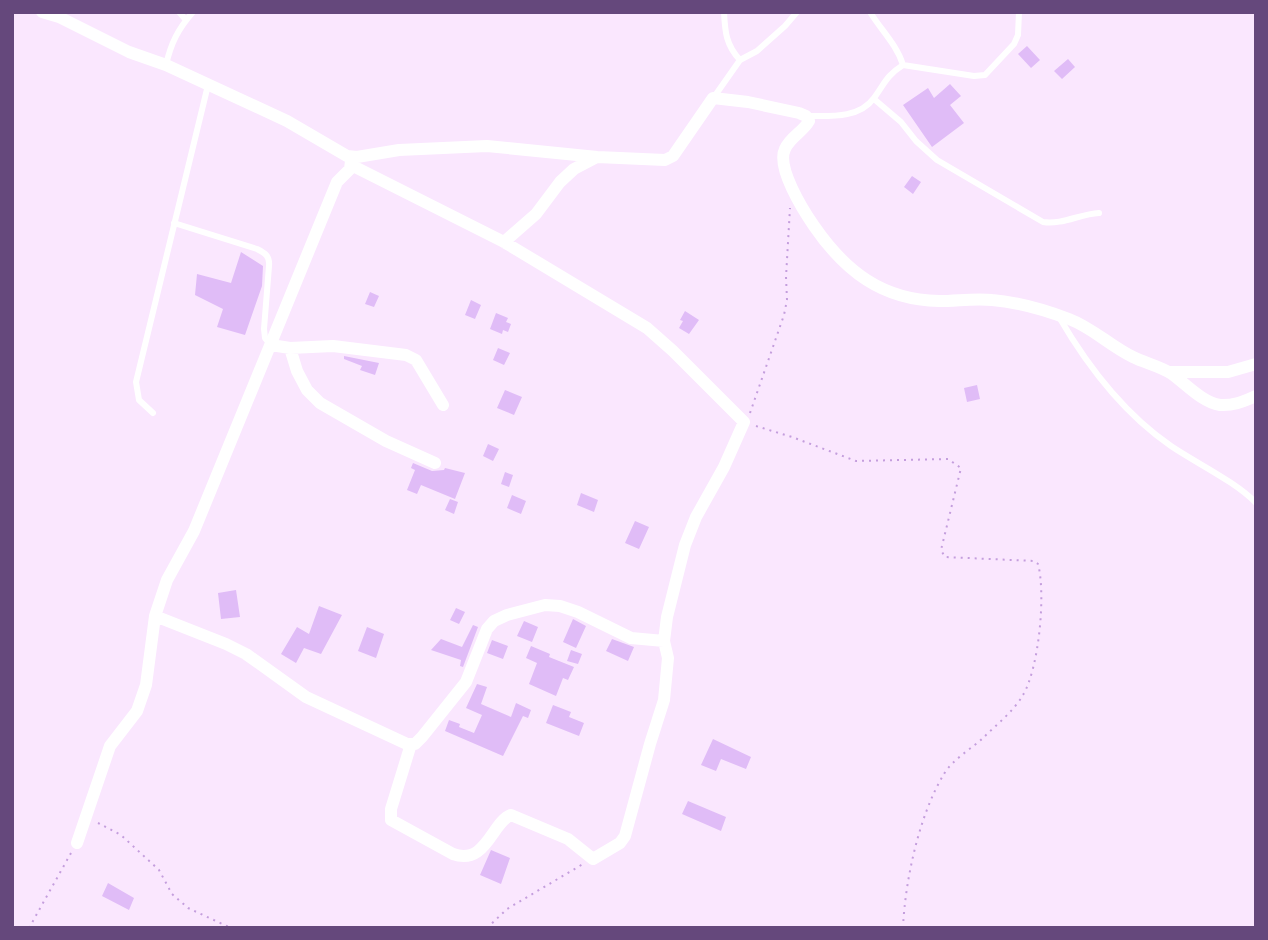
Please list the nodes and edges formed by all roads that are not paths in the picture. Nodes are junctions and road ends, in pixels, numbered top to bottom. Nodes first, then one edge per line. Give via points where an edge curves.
1 (42, 12) edge
2 (179, 12) edge
3 (194, 12) edge
4 (724, 12) edge
5 (797, 12) edge
6 (870, 12) edge
7 (1019, 12) edge
8 (186, 20) junction
9 (740, 61) junction
10 (166, 65) junction
11 (903, 65) junction
12 (208, 85) junction
13 (713, 98) junction
14 (874, 99) junction
15 (806, 116) junction
16 (597, 157) junction
17 (351, 161) junction
18 (1099, 213) dead end
19 (174, 223) junction
20 (504, 242) junction
21 (1058, 315) junction
22 (271, 345) junction
23 (290, 348) junction
24 (1256, 364) edge
25 (1169, 372) junction
26 (1256, 396) edge
27 (443, 405) dead end
28 (153, 413) dead end
29 (435, 463) dead end
30 (1256, 503) edge
31 (155, 616) junction
32 (664, 641) junction
33 (411, 744) junction
34 (77, 842) road end

1 - 10 street
2 - 8 lane
3 - 8 lane
4 - 9 lane via 726,41
5 - 9 lane
6 - 11 lane
7 - 11 lane via 1014,44 985,75
8 - 10 lane via 171,44
9 - 13 lane
10 - 12 street
11 - 14 lane via 887,77
12 - 17 street via 286,121
12 - 19 lane
13 - 15 street
13 - 16 street via 673,156 665,160
14 - 15 lane via 845,115
14 - 18 lane via 937,160 1043,222
15 - 21 street via 809,121 789,142 782,160 806,215 831,251 864,279 915,300 1007,302
16 - 17 street via 486,146 399,150
16 - 20 street via 574,169 536,214
17 - 20 street
17 - 22 street via 337,182
19 - 22 lane via 266,254 270,266 264,329
19 - 28 lane via 136,382 139,400
20 - 32 street via 647,328 744,422 685,545
21 - 25 street
21 - 30 lane via 1101,381 1144,425
22 - 23 street
22 - 31 street
23 - 27 street via 334,346 407,355 416,360
23 - 29 street via 307,390 320,403
24 - 25 street via 1228,372
25 - 26 street via 1218,405
31 - 33 street via 226,644 306,697
31 - 34 street via 146,685 137,711 110,746
32 - 33 street via 631,638 559,606 507,615 487,629 466,682 422,737
32 - 33 street via 668,657 664,700 625,836 593,859 568,839 511,815 479,849 461,857 395,824 391,809

